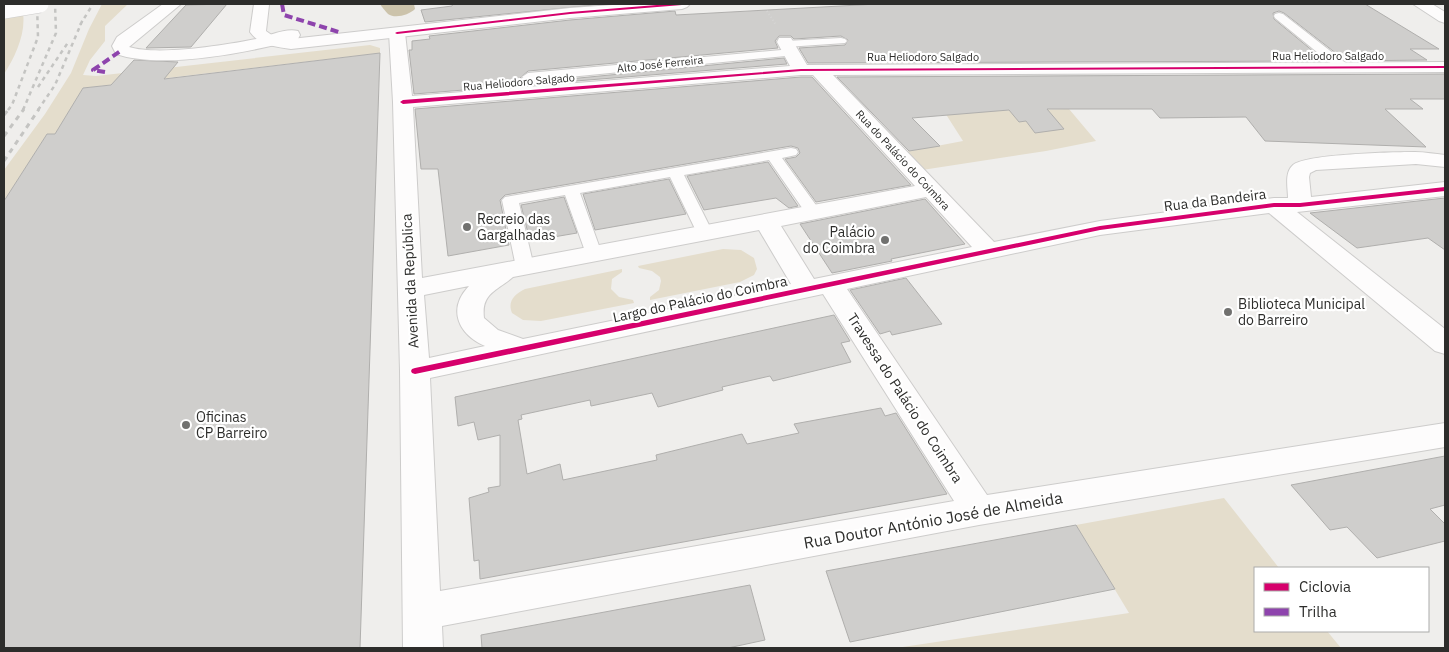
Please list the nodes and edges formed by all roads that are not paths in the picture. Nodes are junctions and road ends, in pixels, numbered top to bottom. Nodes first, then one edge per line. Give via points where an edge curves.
1 (40, 4) edge
2 (173, 4) edge
3 (261, 4) edge
4 (682, 4) edge
5 (1420, 4) edge
6 (4, 10) edge
7 (1279, 16) dead end
8 (1445, 18) edge
9 (397, 33) junction
10 (292, 35) junction
11 (342, 38) junction
12 (841, 40) dead end
13 (272, 41) junction
14 (788, 46) junction
15 (1342, 67) junction
16 (1445, 67) edge
17 (809, 69) junction
18 (528, 77) dead end
19 (403, 102) junction
20 (790, 152) dead end
21 (773, 156) junction
22 (1445, 161) edge
23 (675, 172) junction
24 (571, 189) junction
25 (1445, 189) edge
26 (930, 190) junction
27 (1274, 205) junction
28 (1300, 205) junction
29 (813, 212) junction
30 (766, 221) junction
31 (706, 233) junction
32 (989, 251) junction
33 (594, 254) junction
34 (516, 269) junction
35 (819, 287) junction
36 (410, 289) junction
37 (1445, 344) edge
38 (523, 348) junction
39 (415, 371) junction
40 (1445, 435) edge
41 (979, 511) junction
42 (421, 612) junction
43 (423, 648) edge

1 - 6 street, bridge
2 - 13 street via 123,41 122,50 141,54 188,54
3 - 10 street via 281,30
3 - 13 street via 257,30
4 - 9 street
5 - 8 street
7 - 15 lane
9 - 11 street
9 - 19 street, Avenida da República
10 - 11 street
10 - 13 street
11 - 13 street via 291,44
12 - 14 lane
14 - 17 street, Rua do Palácio do Coimbra
14 - 18 lane, Alto José Ferreira via 625,68
15 - 16 street, Rua Heliodoro Salgado
15 - 17 street, Rua Heliodoro Salgado
17 - 19 street, Rua Heliodoro Salgado
17 - 26 street, Rua do Palácio do Coimbra
19 - 36 street, Avenida da República
20 - 21 lane
21 - 23 lane
21 - 29 lane
22 - 28 street via 1416,158 1312,164 1301,169 1298,177
23 - 24 lane
23 - 31 lane
24 - 33 lane
24 - 34 lane via 510,200
25 - 28 street, Rua da Bandeira
26 - 29 street, Largo do Palácio do Coimbra
26 - 32 street, Rua do Palácio do Coimbra
27 - 28 street, Rua da Bandeira
27 - 32 street, Rua da Bandeira via 1109,226
27 - 37 street, Rua da Bandeira
29 - 30 street, Largo do Palácio do Coimbra
30 - 31 street, Largo do Palácio do Coimbra
30 - 35 street, Largo do Palácio do Coimbra
31 - 33 street, Largo do Palácio do Coimbra
32 - 35 street, Largo do Palácio do Coimbra
33 - 34 street, Largo do Palácio do Coimbra
34 - 36 street, Largo do Palácio do Coimbra
34 - 38 street, Largo do Palácio do Coimbra via 490,280 479,290 470,303 469,316 475,328 489,338
35 - 38 street, Largo do Palácio do Coimbra
35 - 41 street, Travessa do Palácio do Coimbra
36 - 39 street, Avenida da República
38 - 39 street, Largo do Palácio do Coimbra
39 - 42 street, Avenida da República
40 - 41 street, Rua Doutor António José de Almeida
41 - 42 street, Rua Doutor António José de Almeida
42 - 43 street, Avenida da República

